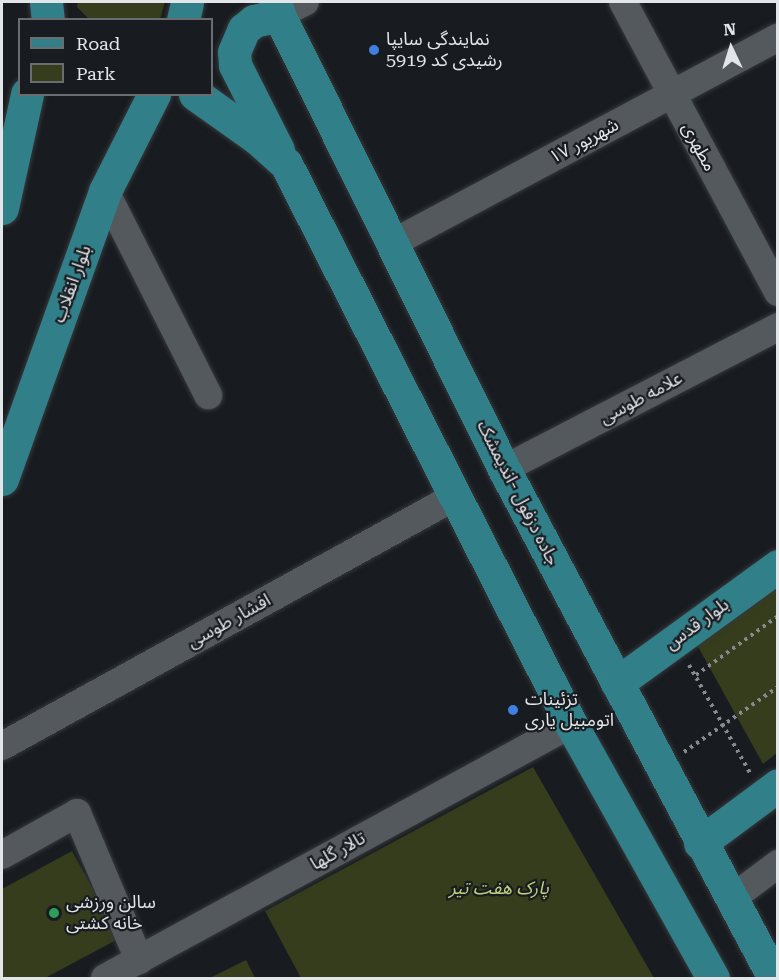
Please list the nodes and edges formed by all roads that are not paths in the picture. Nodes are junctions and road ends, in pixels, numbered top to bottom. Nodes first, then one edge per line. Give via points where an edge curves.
1 (46, 2) edge
2 (187, 2) edge
3 (622, 2) edge
4 (286, 6) edge
5 (42, 18) edge
6 (48, 18) edge
7 (183, 18) edge
8 (777, 37) edge
9 (671, 94) junction
10 (27, 96) edge
11 (153, 96) edge
12 (198, 96) edge
13 (286, 164) junction
14 (105, 191) junction
15 (2, 208) edge
16 (391, 244) junction
17 (777, 292) edge
18 (777, 327) edge
19 (208, 395) dead end
20 (504, 469) junction
21 (2, 479) edge
22 (456, 496) junction
23 (777, 566) edge
24 (617, 683) junction
25 (571, 724) junction
26 (2, 746) edge
27 (765, 782) edge
28 (700, 843) junction
29 (2, 855) edge
30 (777, 864) edge
31 (731, 899) junction
32 (139, 960) junction
33 (105, 978) edge
34 (713, 978) edge
35 (774, 978) edge

1 - 5 main road
1 - 6 main road
2 - 7 main road
3 - 9 street, مطهری
4 - 13 main road via 244,29 234,52 235,65
4 - 16 main road, جاده دزفول -اندیمشک
8 - 9 street, ۱۷ شهریور
9 - 16 street, ۱۷ شهریور
9 - 17 street, مطهری
10 - 15 main road
11 - 14 main road, بلوار انقلاب
12 - 13 main road
13 - 22 main road
14 - 19 street
14 - 21 main road, بلوار انقلاب
16 - 20 main road, جاده دزفول -اندیمشک
18 - 20 street, علامه طوسی
20 - 24 main road, جاده دزفول -اندیمشک
22 - 25 main road
22 - 26 street, افشار طوسی
23 - 24 main road, بلوار قدس
24 - 28 main road, جاده دزفول -اندیمشک
25 - 32 street, تالار گلها
25 - 34 main road
27 - 28 main road
28 - 31 main road, جاده دزفول -اندیمشک
29 - 32 street via 77,813
30 - 31 street
31 - 35 main road, جاده دزفول -اندیمشک
32 - 33 street, تالار گلها

